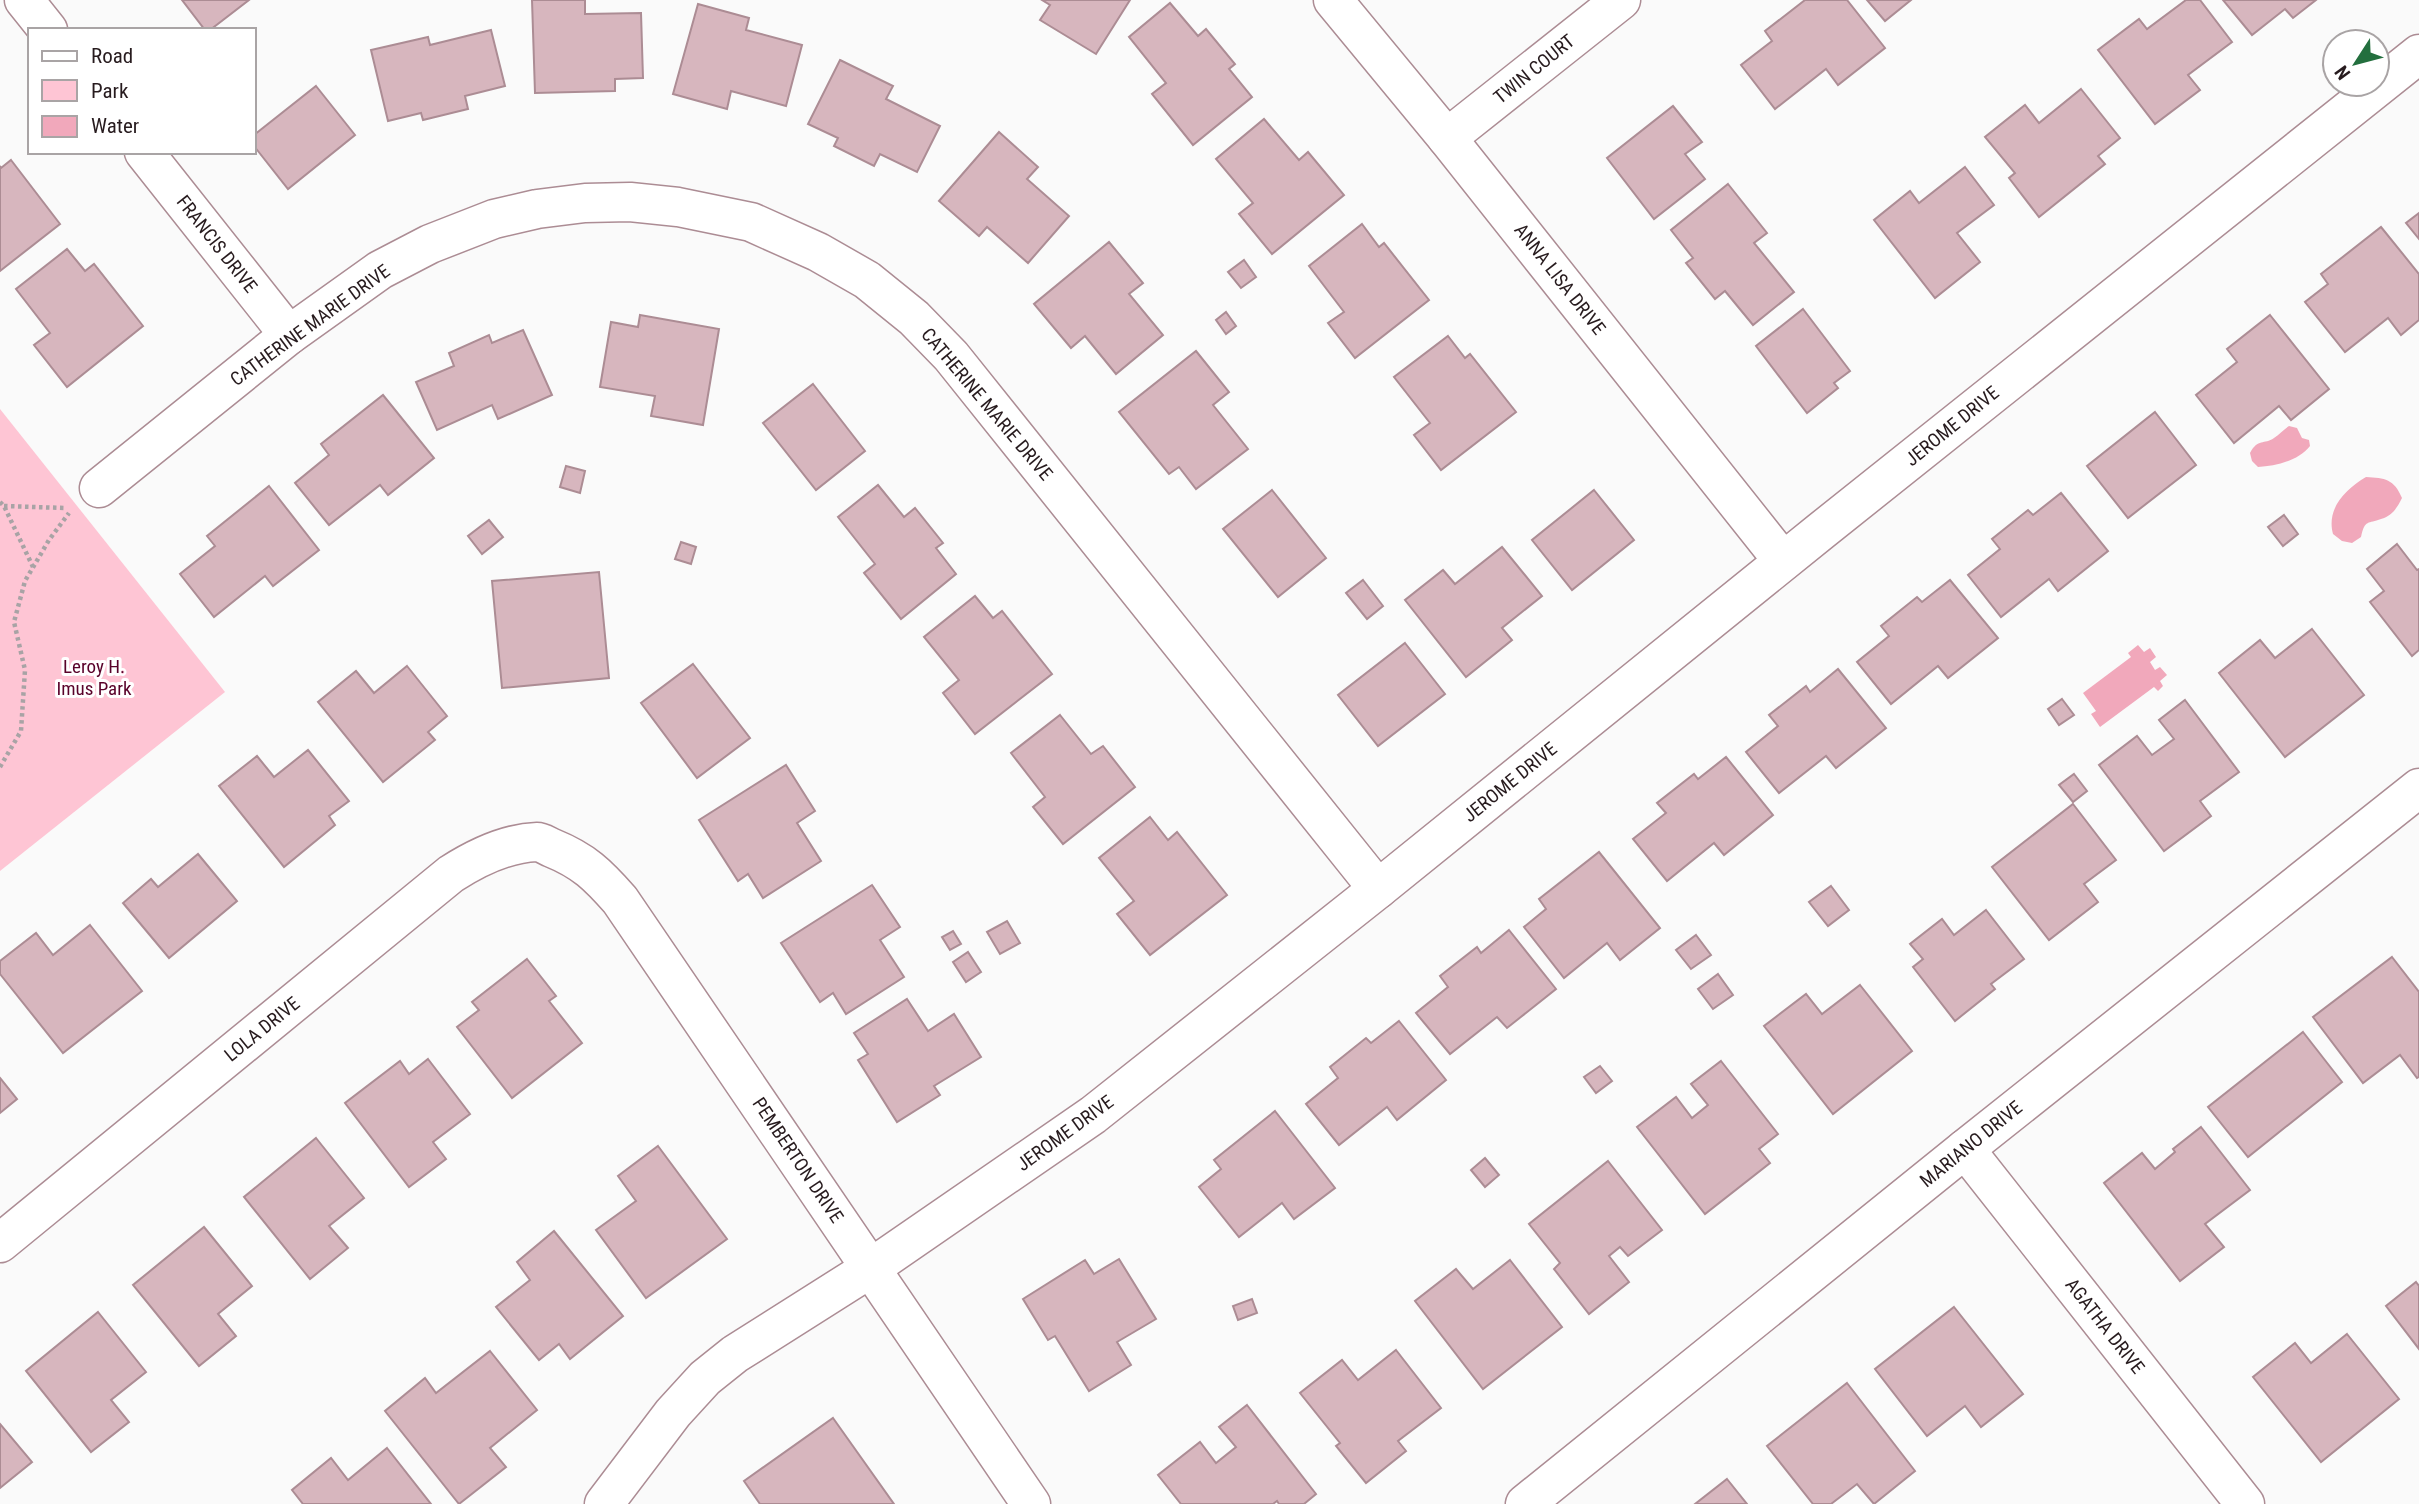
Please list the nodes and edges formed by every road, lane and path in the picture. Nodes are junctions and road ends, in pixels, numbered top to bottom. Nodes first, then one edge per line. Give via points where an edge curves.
1 (24, 0) edge
2 (1333, 0) edge
3 (1621, 0) edge
4 (46, 28) edge
5 (2419, 54) edge
6 (1447, 138) junction
7 (146, 154) edge
8 (289, 335) junction
9 (99, 488) dead end
10 (2, 504) edge
11 (1783, 561) junction
12 (33, 567) junction
13 (0, 767) edge
14 (2419, 788) edge
15 (539, 842) joint
16 (1378, 889) junction
17 (1965, 1149) junction
18 (0, 1243) edge
19 (871, 1268) junction
20 (604, 1504) edge
21 (1031, 1504) edge
22 (1525, 1504) edge
23 (2245, 1504) edge

1 - 4 street
2 - 6 street, ANNA LISA DRIVE
3 - 6 street, TWIN COURT
5 - 11 street, JEROME DRIVE
6 - 11 street, ANNA LISA DRIVE
7 - 8 street, FRANCIS DRIVE
8 - 9 street, CATHERINE MARIE DRIVE
8 - 16 street, CATHERINE MARIE DRIVE via 380,270 430,243 537,209 630,202 678,207 751,222 818,253 867,281 914,318 951,356
10 - 12 path
10 - 12 path via 73,509
11 - 16 street, JEROME DRIVE
12 - 13 path via 14,622 25,670 21,731
14 - 17 street, MARIANO DRIVE
15 - 18 street, LOLA DRIVE via 499,850 451,874
15 - 19 street, PEMBERTON DRIVE via 596,872 620,900
16 - 19 street, JEROME DRIVE via 1093,1115
17 - 22 street, MARIANO DRIVE
17 - 23 street, AGATHA DRIVE
19 - 20 street, JEROME DRIVE via 705,1378
19 - 21 street, PEMBERTON DRIVE

